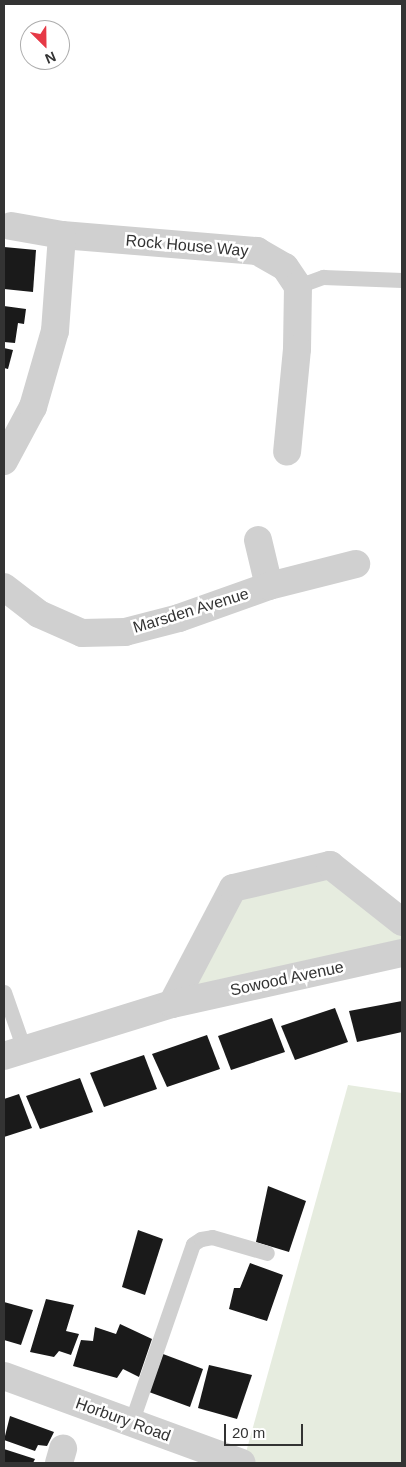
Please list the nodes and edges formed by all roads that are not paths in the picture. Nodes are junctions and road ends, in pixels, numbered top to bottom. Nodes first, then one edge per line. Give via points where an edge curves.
1 (11, 226) dead end
2 (62, 235) junction
3 (402, 280) edge
4 (298, 286) junction
5 (287, 452) dead end
6 (4, 461) edge
7 (258, 540) dead end
8 (356, 564) dead end
9 (269, 586) junction
10 (4, 587) edge
11 (402, 922) edge
12 (402, 954) edge
13 (4, 992) edge
14 (172, 1004) junction
15 (14, 1052) edge
16 (267, 1253) dead end
17 (4, 1376) edge
18 (131, 1423) junction
19 (202, 1456) edge
20 (242, 1463) edge

1 - 2 street, Rock House Way
2 - 4 street, Rock House Way via 257,252 286,267
2 - 6 street via 55,331 33,407
3 - 4 lane via 323,277
4 - 5 street via 297,349
7 - 9 street, Marsden Avenue
8 - 9 street, Marsden Avenue
9 - 10 street, Marsden Avenue via 180,618 125,632 82,633 39,614
11 - 14 street via 330,865 233,888
12 - 14 street, Sowood Avenue
13 - 15 lane, Sowood Avenue
14 - 15 street, Sowood Avenue
16 - 18 lane via 212,1237 193,1244
17 - 18 street, Horbury Road
18 - 19 street, Horbury Road
19 - 20 street, Horbury Road

